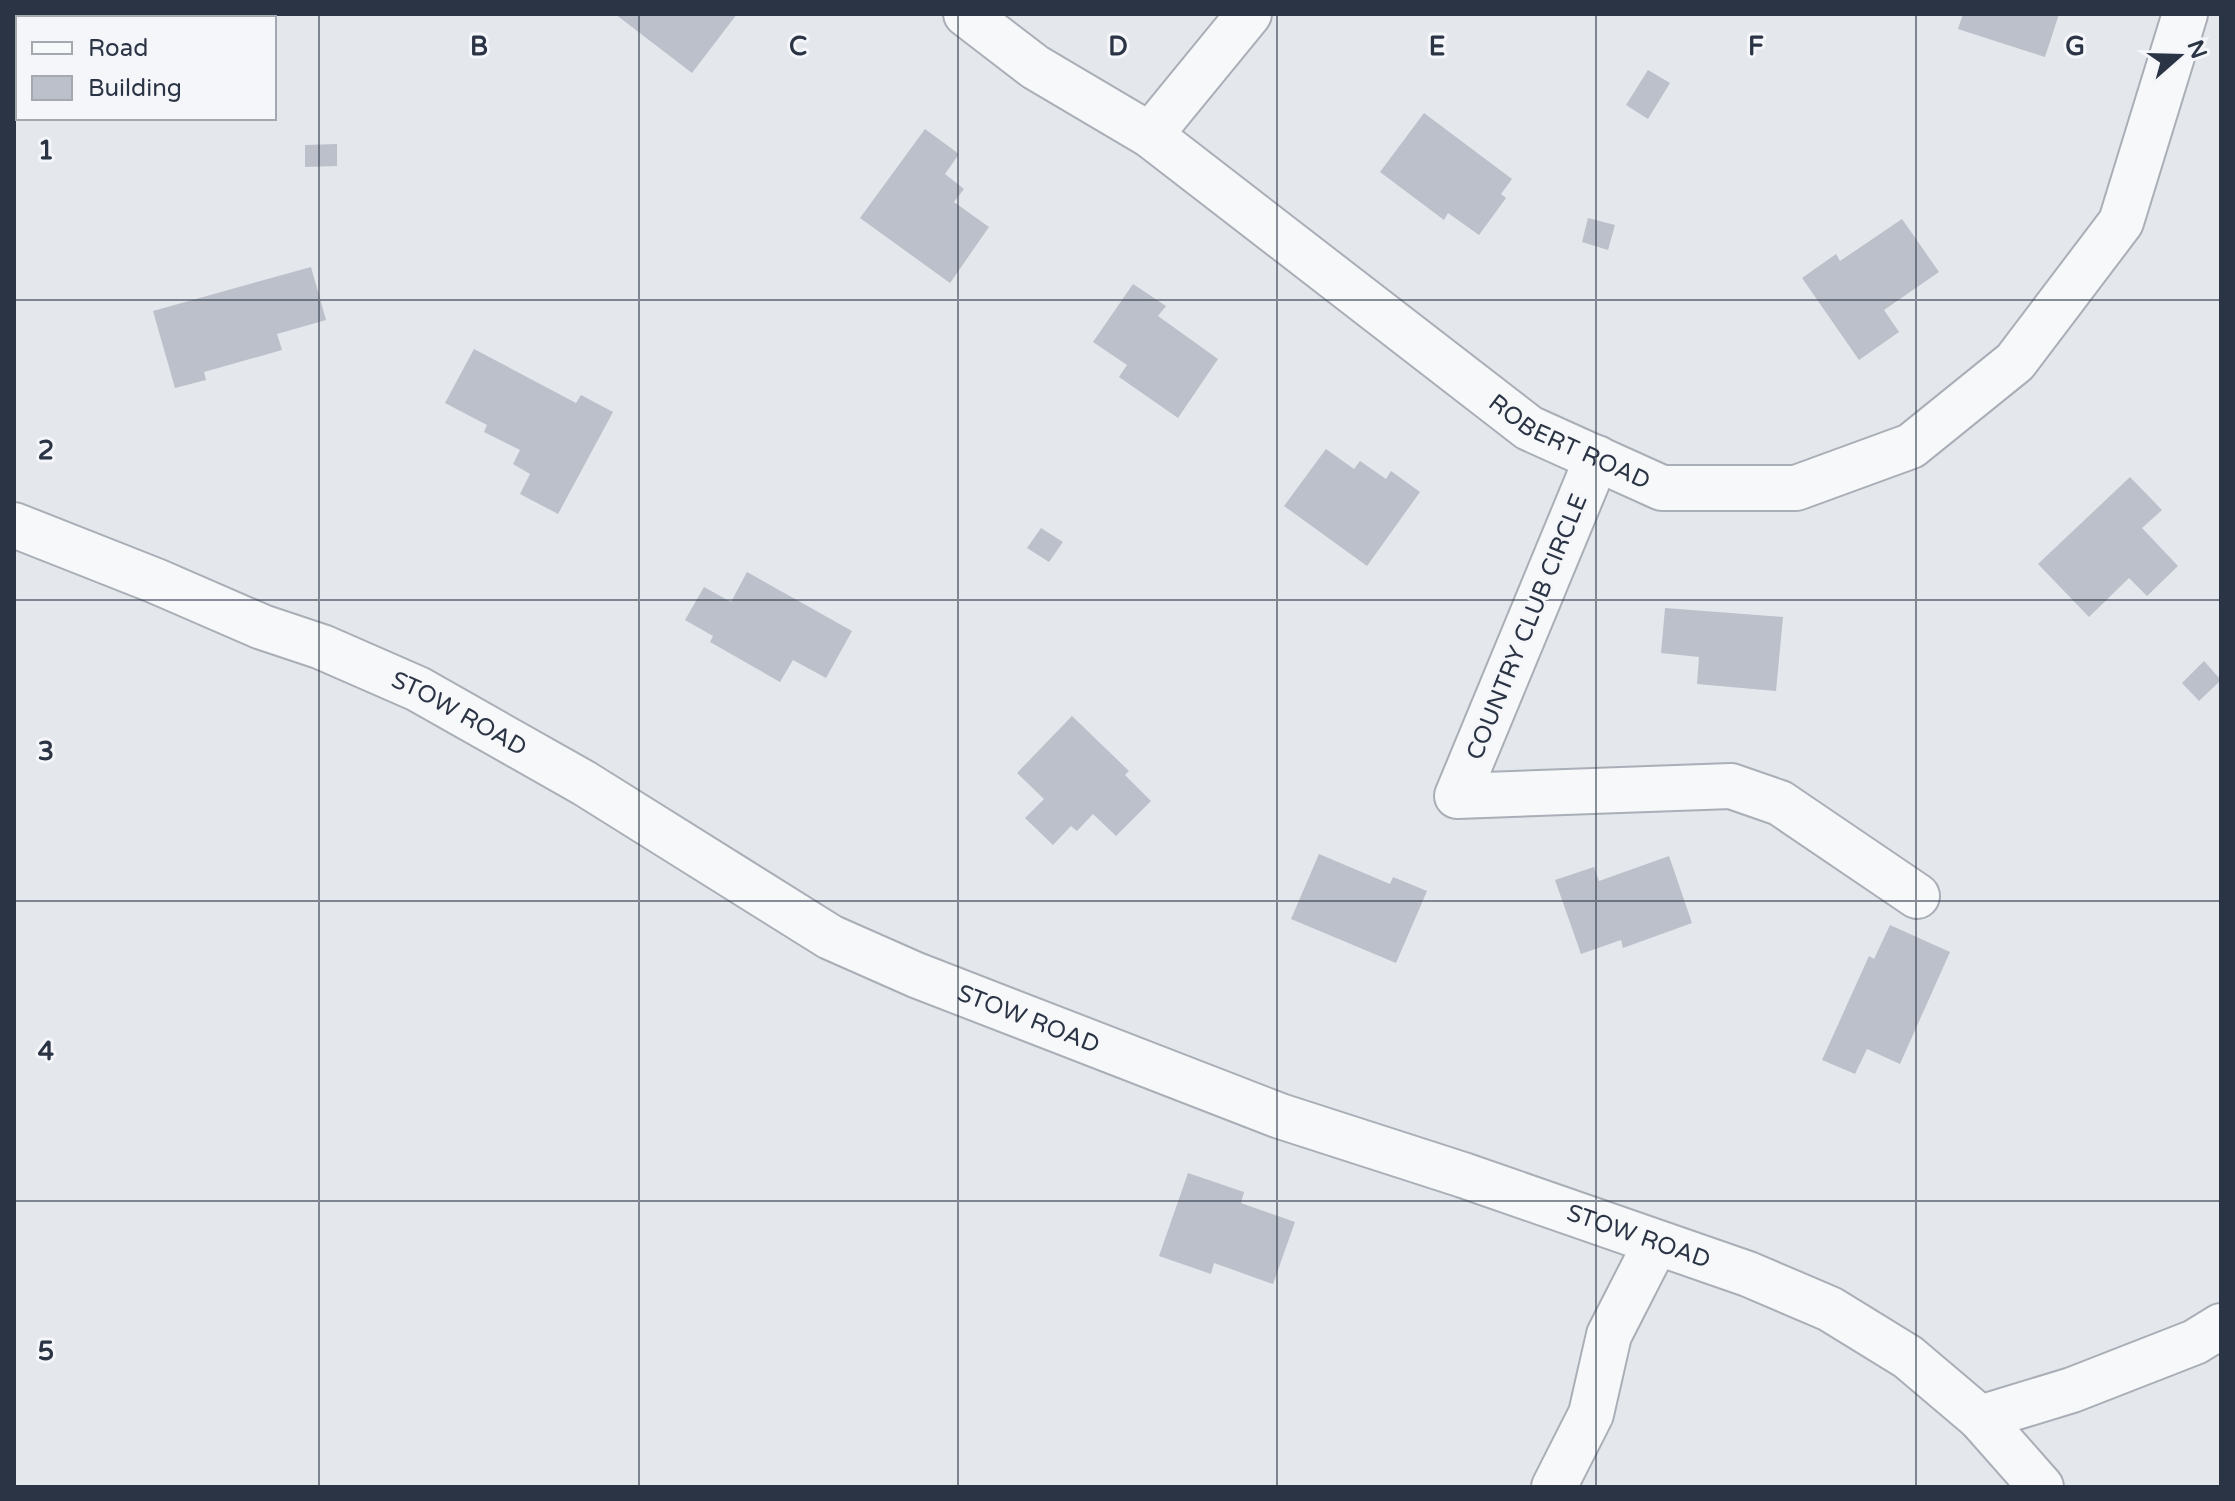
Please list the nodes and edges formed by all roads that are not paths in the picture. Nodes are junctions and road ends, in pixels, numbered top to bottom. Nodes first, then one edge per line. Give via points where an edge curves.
1 (966, 14) edge
2 (1249, 14) edge
3 (2185, 14) edge
4 (1150, 135) junction
5 (1597, 458) junction
6 (14, 525) edge
7 (1917, 896) dead end
8 (1656, 1243) junction
9 (2221, 1326) edge
10 (1980, 1418) junction
11 (1554, 1487) edge
12 (2041, 1487) edge

1 - 4 street, ROBERT ROAD via 1035,67
2 - 4 street
3 - 5 street, ROBERT ROAD via 2121,222 2015,362 1911,446 1796,488 1662,488
4 - 5 street, ROBERT ROAD via 1529,428
5 - 7 street, COUNTRY CLUB CIRCLE via 1457,796 1731,786 1780,803
6 - 8 street, STOW ROAD via 418,689 584,783 830,937 916,975 1280,1116
8 - 10 street, STOW ROAD via 1830,1309 1908,1357
8 - 11 street via 1609,1335 1591,1414
9 - 10 street via 2195,1342 2086,1384
10 - 12 street, STOW ROAD

